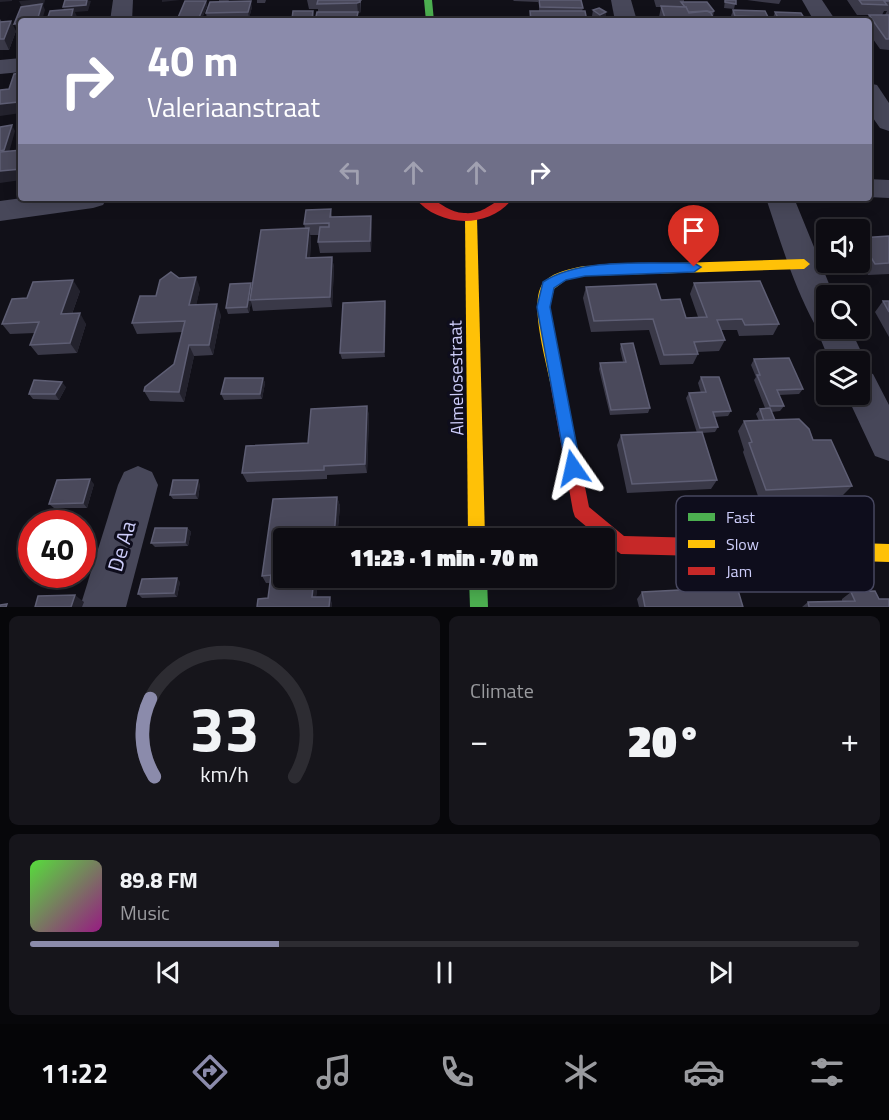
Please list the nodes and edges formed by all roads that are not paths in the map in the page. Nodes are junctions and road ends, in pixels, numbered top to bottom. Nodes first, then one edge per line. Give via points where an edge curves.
1 (123, 0) edge
2 (428, 0) edge
3 (621, 0) edge
4 (812, 0) edge
5 (121, 18) edge
6 (430, 18) edge
7 (625, 18) edge
8 (823, 18) edge
9 (18, 65) edge
10 (0, 67) edge
11 (872, 96) edge
12 (889, 123) edge
13 (872, 188) edge
14 (889, 189) edge
15 (72, 201) edge
16 (426, 201) edge
17 (504, 201) edge
18 (781, 201) edge
19 (0, 211) edge
20 (471, 218) junction
21 (804, 264) junction
22 (816, 291) edge
23 (870, 405) edge
24 (889, 444) edge
25 (138, 485) dead end
26 (477, 528) edge
27 (676, 547) edge
28 (874, 553) edge
29 (889, 553) edge
30 (478, 588) edge
31 (103, 607) edge
32 (479, 607) edge

1 - 5 street
2 - 6 street
3 - 7 street
4 - 8 street
9 - 10 street
11 - 12 street
13 - 14 street
15 - 19 street
16 - 20 street via 440,213
17 - 20 street via 496,210
18 - 21 street
20 - 26 street, Almelosestraat
21 - 22 street
21 - 27 street via 585,271 562,276 548,286 543,307 581,511 621,545
23 - 24 street
25 - 31 street, De Aa
28 - 29 street
30 - 32 street

